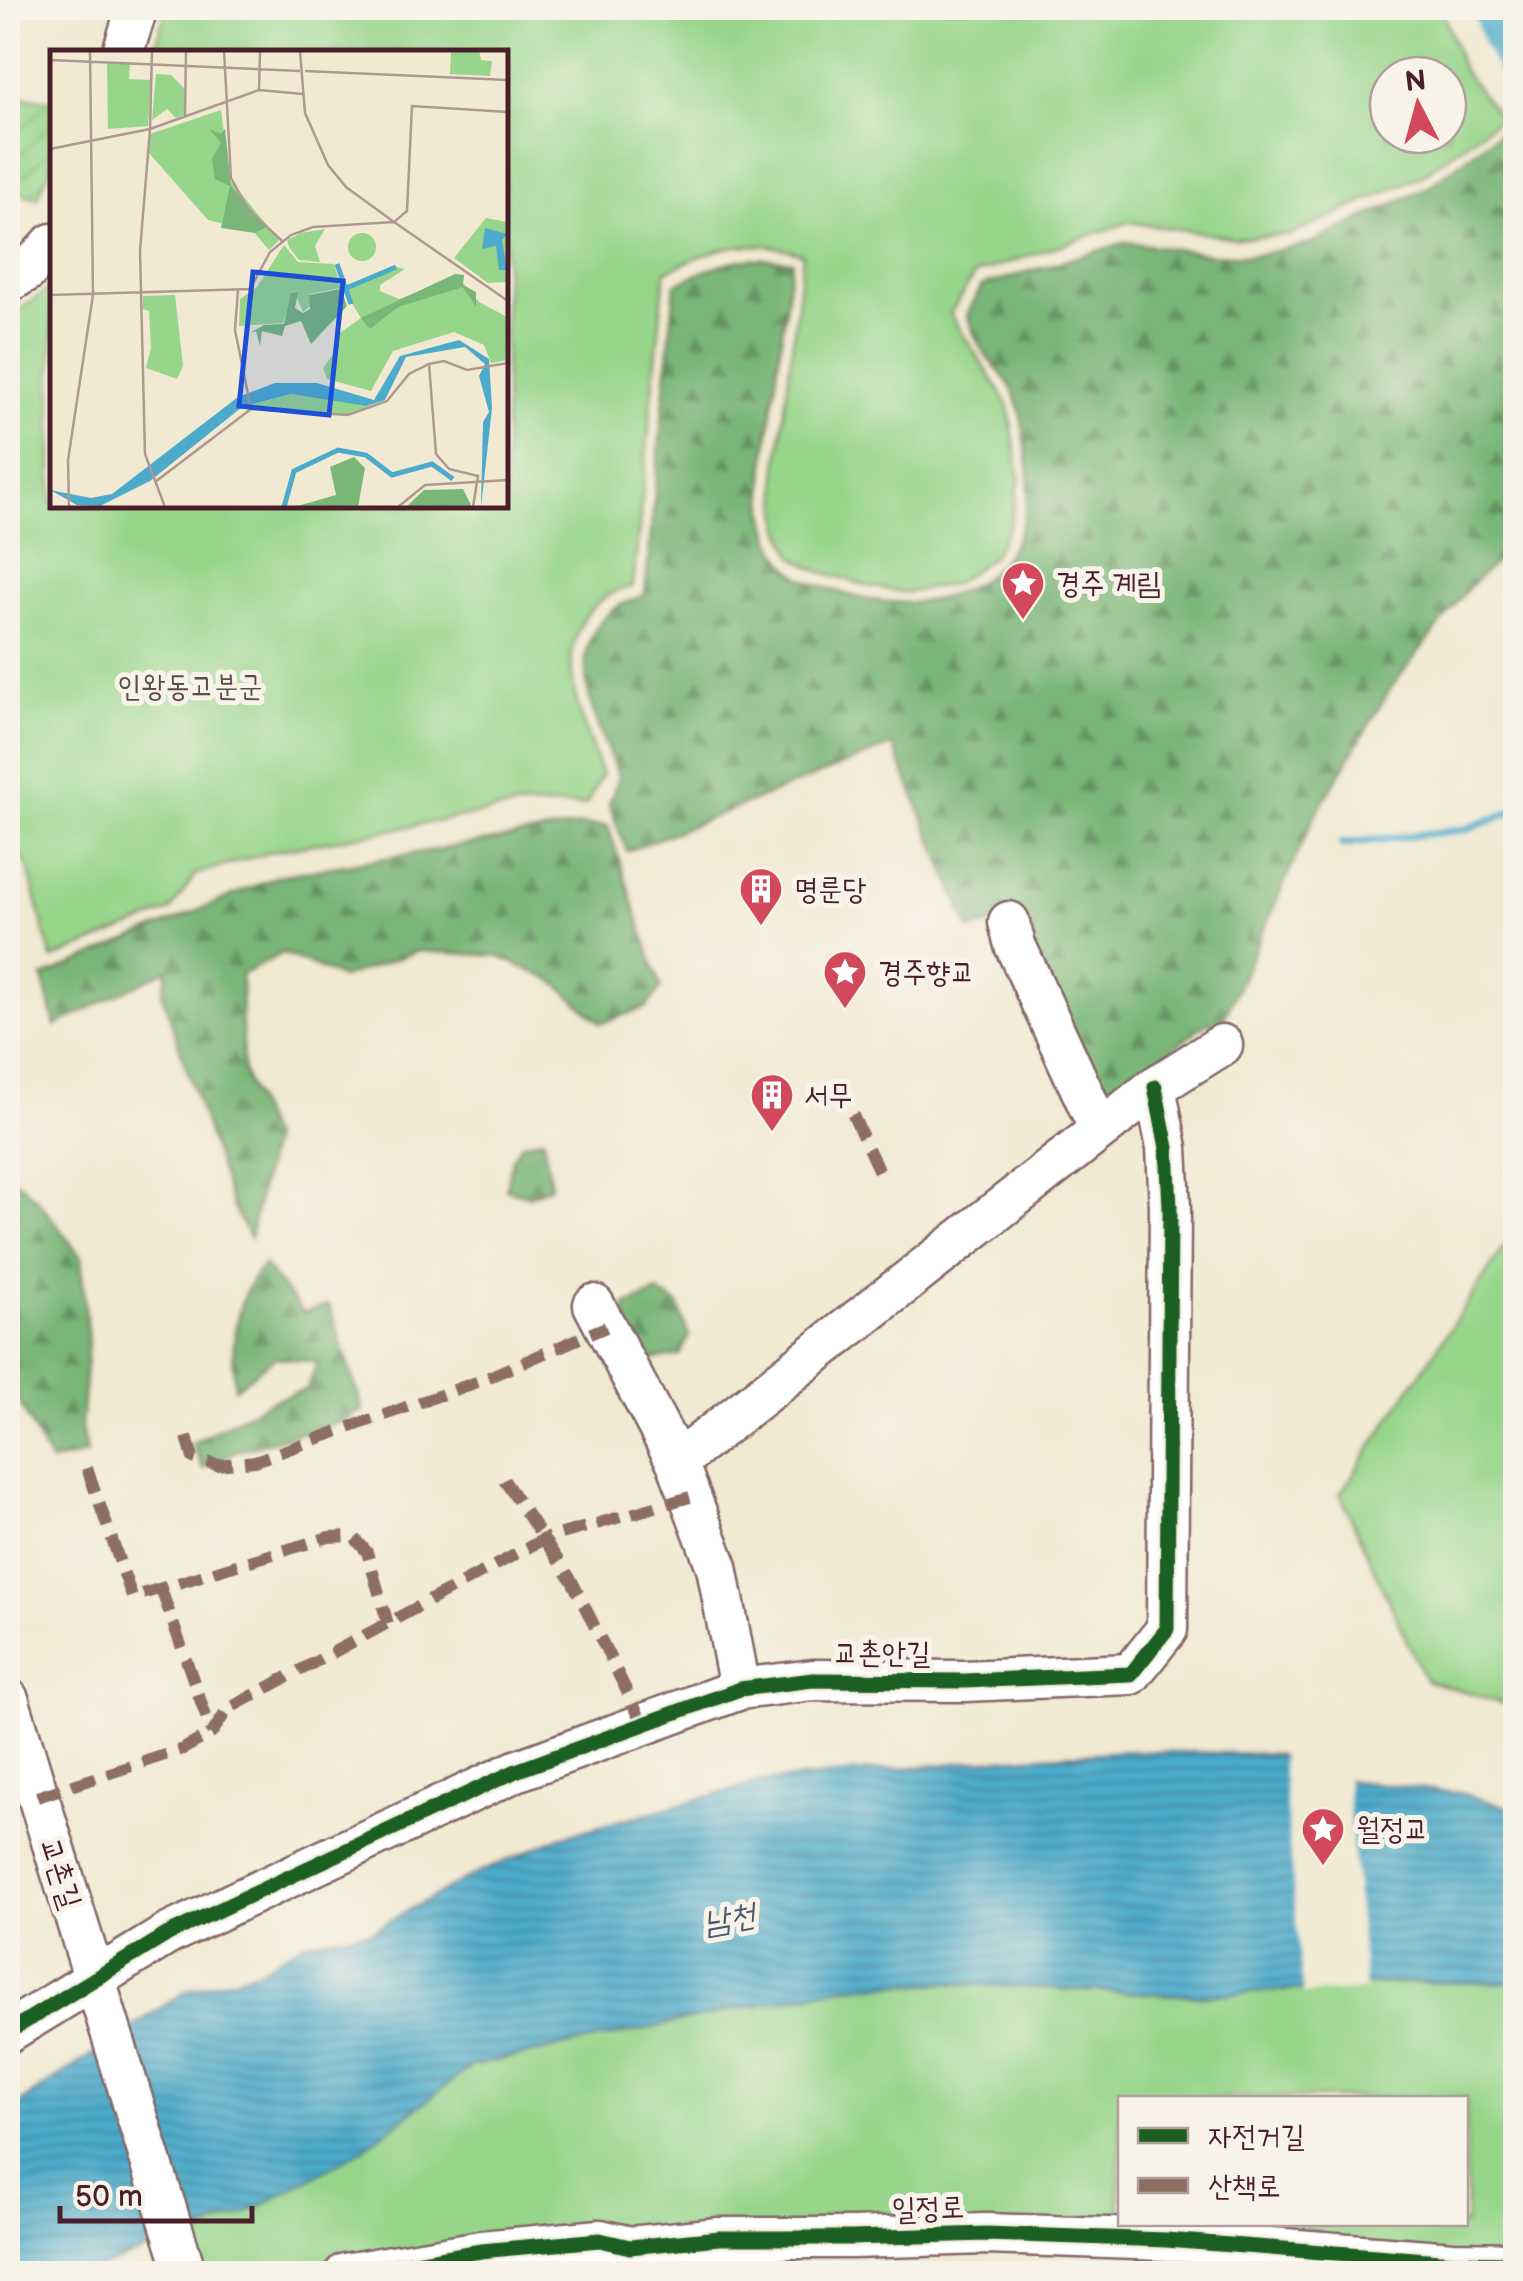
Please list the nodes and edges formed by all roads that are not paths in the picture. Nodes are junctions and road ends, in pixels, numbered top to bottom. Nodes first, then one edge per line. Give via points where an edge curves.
1 (136, 8) edge
2 (124, 50) edge
3 (50, 246) edge
4 (8, 282) edge
5 (1009, 922) dead end
6 (1222, 1045) dead end
7 (1156, 1086) junction
8 (1100, 1130) junction
9 (594, 1305) dead end
10 (678, 1462) junction
11 (740, 1688) junction
12 (8, 1699) edge
13 (22, 1804) edge
14 (97, 1984) junction
15 (8, 2032) edge
16 (1516, 2262) edge
17 (186, 2272) edge
18 (345, 2274) edge

1 - 2 street
3 - 4 street
5 - 8 street
6 - 7 street
7 - 8 street
7 - 11 street, 교촌안길 via 1170,1207 1168,1629 1131,1674 813,1680
8 - 10 street
9 - 10 street
10 - 11 street via 718,1568
11 - 14 street, 교촌안길 via 516,1771 168,1934
12 - 13 street, 교촌길
13 - 14 street, 교촌길
14 - 15 street, 교촌안길
14 - 17 street, 교촌길
16 - 18 street, 일정로 via 986,2234 630,2246 600,2240

